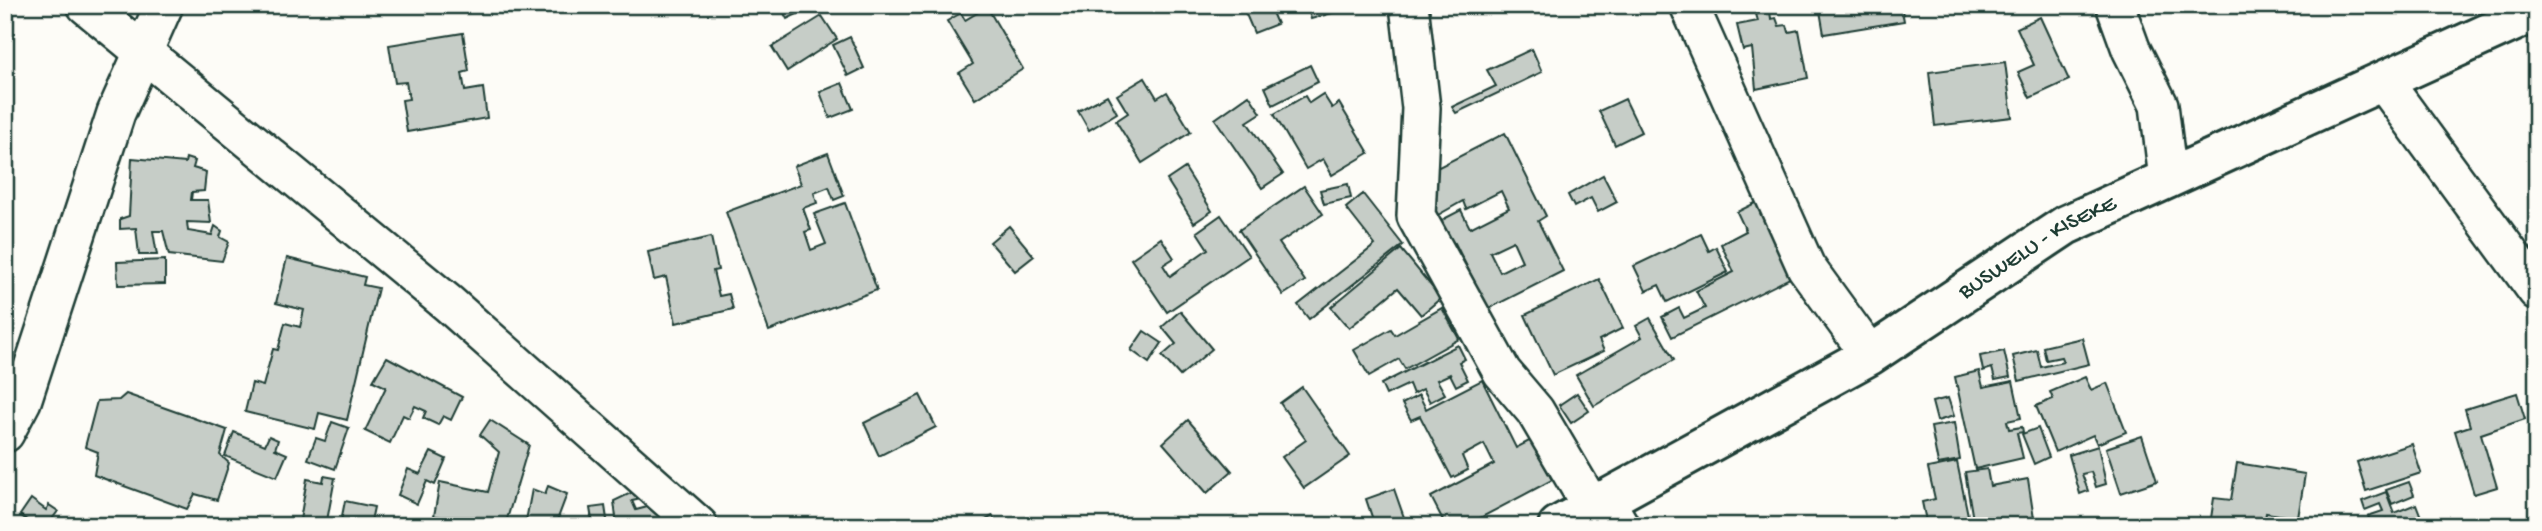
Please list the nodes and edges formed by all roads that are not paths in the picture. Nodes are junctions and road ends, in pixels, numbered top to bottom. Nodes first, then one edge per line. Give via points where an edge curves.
1 (86, 5) edge
2 (164, 5) edge
3 (1409, 5) edge
4 (1689, 5) edge
5 (2115, 5) edge
6 (2537, 11) edge
7 (145, 51) junction
8 (2383, 81) junction
9 (2168, 179) junction
10 (2537, 291) edge
11 (1870, 355) junction
12 (5, 433) edge
13 (1605, 510) edge
14 (699, 526) edge
15 (1558, 526) edge

1 - 7 street
2 - 7 street
3 - 13 street via 1421,108 1416,216 1502,372
4 - 11 street via 1806,267
5 - 9 street via 2159,104
6 - 8 main road, BUSWELU - KISEKE
7 - 12 street via 116,113 22,401
7 - 14 street via 449,304
8 - 9 main road, BUSWELU - KISEKE
8 - 10 street
9 - 11 main road, BUSWELU - KISEKE via 2066,225
11 - 13 main road, BUSWELU - KISEKE
13 - 15 main road, BUSWELU - KISEKE

